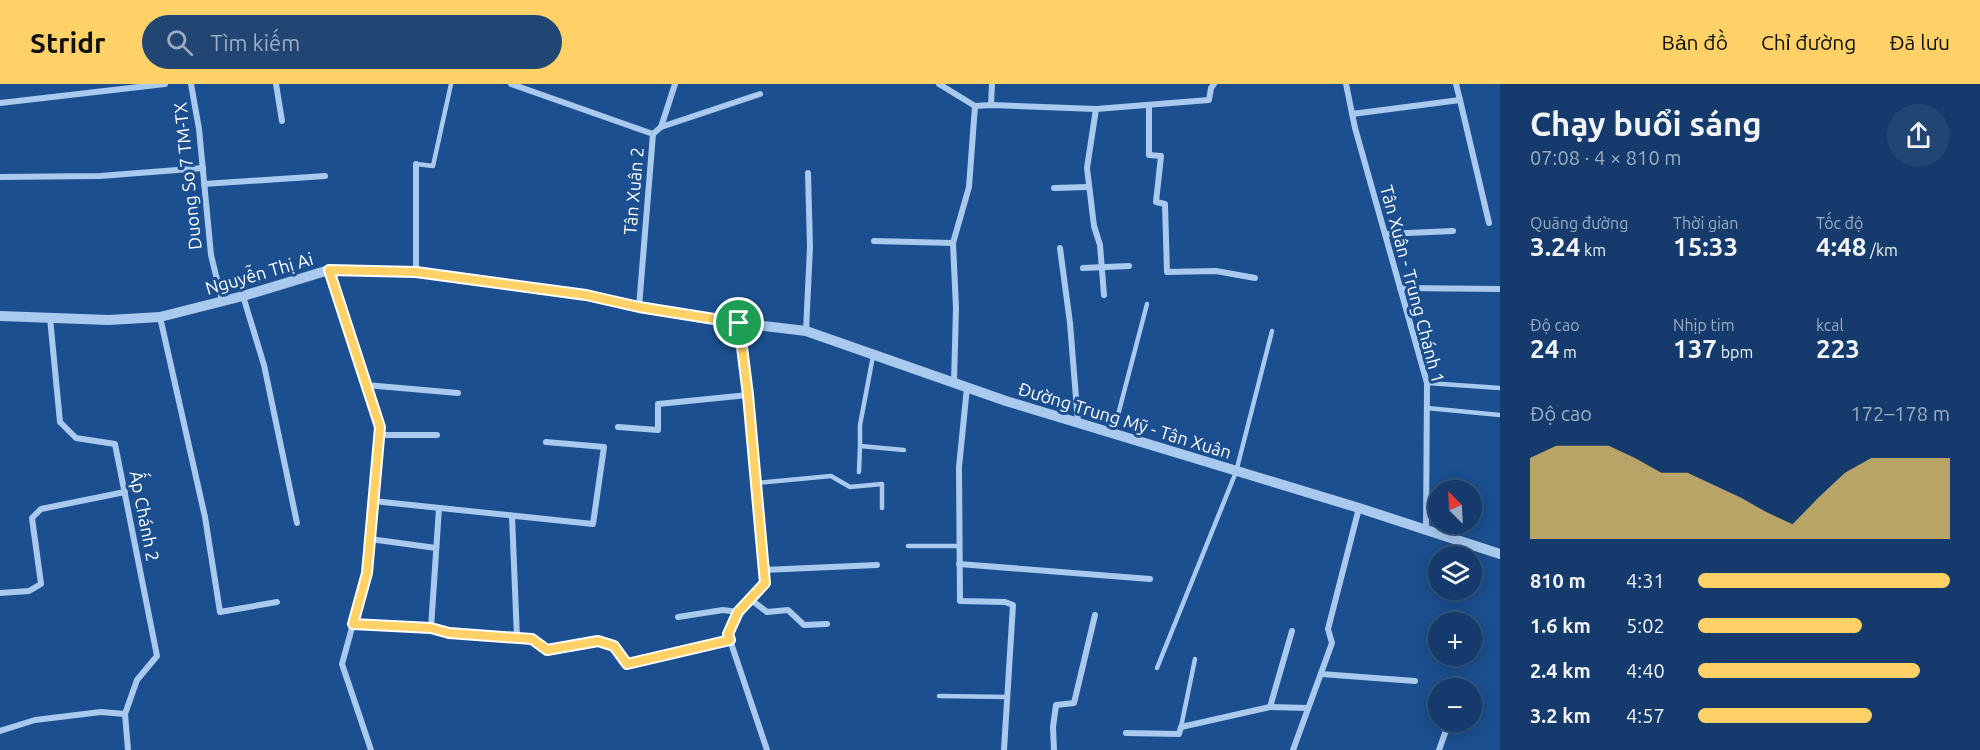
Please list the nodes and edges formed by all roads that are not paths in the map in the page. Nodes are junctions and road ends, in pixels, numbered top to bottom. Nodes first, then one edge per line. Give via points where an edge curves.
1 (165, 84) edge
2 (191, 84) edge
3 (276, 84) edge
4 (451, 84) edge
5 (511, 84) edge
6 (675, 84) edge
7 (940, 84) edge
8 (992, 84) edge
9 (1215, 84) edge
10 (1346, 84) edge
11 (1456, 84) edge
12 (760, 94) dead end
13 (1460, 100) junction
14 (0, 103) edge
15 (991, 105) junction
16 (975, 106) junction
17 (1149, 106) junction
18 (1096, 109) junction
19 (1352, 114) junction
20 (282, 121) dead end
21 (661, 127) junction
22 (653, 134) junction
23 (416, 164) joint
24 (203, 168) junction
25 (808, 173) dead end
26 (325, 176) dead end
27 (0, 177) edge
28 (204, 184) junction
29 (1088, 187) junction
30 (1054, 188) dead end
31 (1489, 223) dead end
32 (1453, 231) dead end
33 (1385, 234) junction
34 (874, 241) dead end
35 (953, 243) junction
36 (1060, 248) dead end
37 (1130, 266) dead end
38 (1102, 267) junction
39 (1083, 268) dead end
40 (329, 270) junction
41 (416, 272) junction
42 (1255, 278) dead end
43 (1400, 288) junction
44 (1500, 289) edge
45 (1104, 295) dead end
46 (243, 296) junction
47 (222, 300) junction
48 (1147, 304) dead end
49 (639, 307) junction
50 (0, 316) edge
51 (160, 317) junction
52 (50, 318) junction
53 (739, 323) junction
54 (806, 331) junction
55 (1272, 332) dead end
56 (874, 354) junction
57 (954, 382) junction
58 (1427, 383) junction
59 (366, 385) junction
60 (966, 387) junction
61 (1500, 388) edge
62 (458, 393) dead end
63 (748, 395) junction
64 (1427, 408) junction
65 (1500, 415) edge
66 (1078, 423) junction
67 (618, 426) dead end
68 (1113, 434) junction
69 (379, 435) junction
70 (437, 435) dead end
71 (546, 442) dead end
72 (860, 446) junction
73 (904, 450) dead end
74 (859, 472) dead end
75 (1236, 472) junction
76 (756, 483) junction
77 (124, 492) junction
78 (373, 501) junction
79 (439, 508) junction
80 (882, 508) dead end
81 (1359, 508) junction
82 (513, 516) junction
83 (297, 523) dead end
84 (1426, 531) junction
85 (370, 539) junction
86 (908, 546) dead end
87 (959, 546) junction
88 (436, 548) junction
89 (1500, 554) edge
90 (959, 564) junction
91 (877, 565) dead end
92 (763, 570) junction
93 (1150, 579) dead end
94 (0, 593) edge
95 (750, 599) junction
96 (277, 602) dead end
97 (738, 612) junction
98 (1095, 615) dead end
99 (678, 617) dead end
100 (353, 624) junction
101 (827, 624) dead end
102 (431, 628) junction
103 (1292, 631) dead end
104 (517, 638) junction
105 (730, 640) junction
106 (1195, 660) dead end
107 (1157, 668) dead end
108 (1321, 674) junction
109 (1415, 681) dead end
110 (939, 696) dead end
111 (1007, 697) junction
112 (1270, 707) junction
113 (1308, 708) junction
114 (125, 714) junction
115 (1181, 727) junction
116 (0, 731) edge
117 (1445, 732) edge
118 (1126, 733) dead end
119 (128, 750) edge
120 (370, 750) edge
121 (767, 750) edge
122 (1004, 750) edge
123 (1053, 750) edge
124 (1293, 750) edge
125 (1439, 750) edge

1 - 14 street
2 - 24 street, Duong So 7 TM-TX
3 - 20 street
4 - 23 lane via 433,166
5 - 22 street
6 - 21 street, Tân Xuân 2
7 - 16 street
8 - 15 street
9 - 17 street via 1209,100
10 - 19 street, Tân Xuân - Trung Chánh 1
11 - 13 street
12 - 21 street
13 - 19 street
13 - 31 street
15 - 16 street
15 - 18 street
16 - 35 street via 969,187
17 - 18 street
17 - 42 street via 1149,155 1161,156 1156,202 1165,204 1167,272 1216,271
18 - 29 street
19 - 33 street, Tân Xuân - Trung Chánh 1
21 - 22 street, Tân Xuân 2
22 - 49 street, Tân Xuân 2
23 - 41 street
24 - 27 street via 100,176
24 - 28 street, Duong So 7 TM-TX
25 - 54 street
26 - 28 street
28 - 47 street, Duong So 7 TM-TX via 211,255
29 - 30 street
29 - 38 street
32 - 33 street
33 - 43 street, Tân Xuân - Trung Chánh 1
34 - 35 street
35 - 57 street
36 - 66 street
37 - 38 street
38 - 39 street
38 - 45 street
40 - 41 street, Nguyễn Thị Ai
40 - 46 street, Nguyễn Thị Ai
40 - 59 street
41 - 49 street, Nguyễn Thị Ai via 586,295
43 - 44 street
43 - 58 street, Tân Xuân - Trung Chánh 1
46 - 47 street, Nguyễn Thị Ai
46 - 83 street via 264,365
47 - 51 street, Nguyễn Thị Ai
48 - 68 lane
49 - 53 street, Nguyễn Thị Ai
50 - 52 street, Nguyễn Thị Ai
51 - 52 street, Nguyễn Thị Ai
51 - 96 street via 205,517 220,612
52 - 77 street, Ấp Chánh 2 via 60,422 76,438 115,444
53 - 54 street, Đường Trung Mỹ - Tân Xuân
53 - 63 street
54 - 56 street, Đường Trung Mỹ - Tân Xuân
55 - 75 lane
56 - 57 street, Đường Trung Mỹ - Tân Xuân
56 - 72 lane via 860,425
57 - 60 street, Đường Trung Mỹ - Tân Xuân
58 - 61 lane
58 - 64 street, Tân Xuân - Trung Chánh 1
59 - 62 street
59 - 69 street
60 - 66 street, Đường Trung Mỹ - Tân Xuân
60 - 87 street via 959,467
63 - 67 street via 658,404 658,430
63 - 76 street
64 - 65 lane
64 - 84 street, Tân Xuân - Trung Chánh 1
66 - 68 street, Đường Trung Mỹ - Tân Xuân
68 - 75 street, Đường Trung Mỹ - Tân Xuân
69 - 70 street
69 - 78 street
71 - 82 street via 604,447 593,524
72 - 73 lane
72 - 74 lane
75 - 81 street, Đường Trung Mỹ - Tân Xuân
75 - 107 lane
76 - 80 lane via 831,476 850,487 882,484
76 - 92 street
77 - 94 street via 41,509 32,518 41,584 29,591
77 - 114 street, Ấp Chánh 2 via 157,656 137,680
78 - 79 street
78 - 85 street
79 - 82 street
79 - 88 street
81 - 84 street, Đường Trung Mỹ - Tân Xuân
81 - 108 street via 1328,628 1332,643
82 - 104 street
84 - 89 street, Đường Trung Mỹ - Tân Xuân
85 - 88 street
85 - 100 street via 367,573
86 - 87 lane
87 - 90 street
88 - 102 street
90 - 93 street
90 - 111 street via 960,601 1013,605
91 - 92 street
92 - 95 street via 765,583
95 - 97 street
95 - 101 street via 767,612 788,610 804,625
97 - 99 street via 723,610
97 - 105 street via 728,634
98 - 123 street via 1074,703 1056,705
100 - 102 street
100 - 120 street via 342,664
102 - 104 street
103 - 112 street
104 - 105 street via 532,639 547,650 598,641 614,646 627,664
105 - 121 street
106 - 115 lane
108 - 109 street
108 - 113 street
110 - 111 lane
111 - 122 street
112 - 113 street
112 - 115 street
113 - 124 street
114 - 116 street via 101,712 35,720
114 - 119 street, Ấp Chánh 2
115 - 118 street via 1179,734
117 - 125 street

